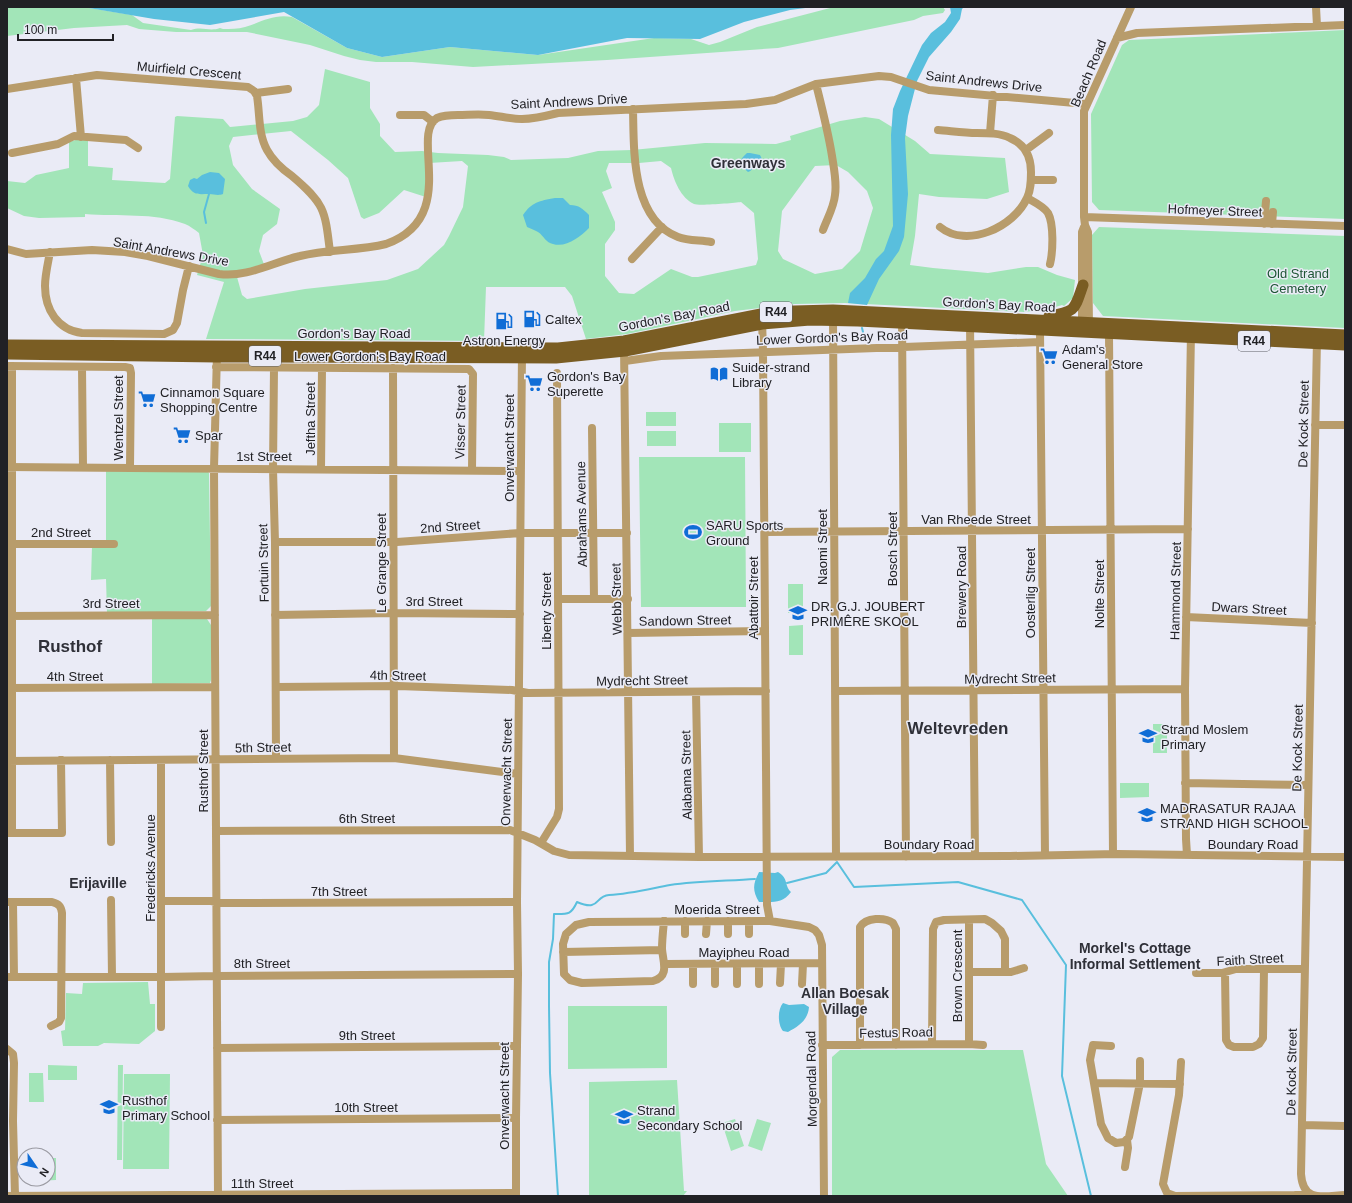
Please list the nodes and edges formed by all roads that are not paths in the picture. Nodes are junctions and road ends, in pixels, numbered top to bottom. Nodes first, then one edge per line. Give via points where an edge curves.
1 (1131, 7) edge
2 (1316, 7) edge
3 (1345, 25) edge
4 (1317, 26) junction
5 (1116, 38) junction
6 (76, 78) junction
7 (816, 84) junction
8 (7, 89) edge
9 (288, 89) dead end
10 (256, 93) junction
11 (993, 95) junction
12 (1086, 104) junction
13 (633, 109) junction
14 (400, 115) dead end
15 (433, 122) junction
16 (938, 130) dead end
17 (990, 133) junction
18 (1049, 133) dead end
19 (81, 137) junction
20 (138, 148) dead end
21 (1026, 150) junction
22 (12, 153) dead end
23 (1031, 180) junction
24 (1053, 180) dead end
25 (1027, 198) junction
26 (1266, 201) dead end
27 (1273, 212) dead end
28 (1085, 221) junction
29 (1268, 224) junction
30 (1345, 226) edge
31 (662, 227) junction
32 (940, 227) dead end
33 (823, 230) dead end
34 (711, 242) dead end
35 (7, 249) edge
36 (50, 252) junction
37 (330, 252) junction
38 (632, 259) dead end
39 (1050, 264) dead end
40 (189, 266) junction
41 (1083, 285) junction
42 (833, 315) junction
43 (902, 318) junction
44 (762, 319) junction
45 (1033, 320) junction
46 (970, 322) junction
47 (1085, 328) junction
48 (1040, 330) junction
49 (1191, 333) junction
50 (1109, 334) junction
51 (1345, 335) edge
52 (1317, 339) junction
53 (1040, 342) junction
54 (971, 344) junction
55 (7, 345) edge
56 (1345, 345) edge
57 (902, 347) junction
58 (833, 350) junction
59 (625, 351) junction
60 (763, 352) junction
61 (522, 353) junction
62 (7, 354) edge
63 (217, 357) junction
64 (9, 366) edge
65 (82, 367) junction
66 (274, 368) junction
67 (322, 368) junction
68 (393, 368) junction
69 (557, 373) dead end
70 (473, 374) joint
71 (1315, 425) junction
72 (1345, 425) edge
73 (592, 428) dead end
74 (9, 467) edge
75 (83, 467) junction
76 (130, 467) junction
77 (214, 468) junction
78 (273, 469) junction
79 (321, 469) junction
80 (393, 469) junction
81 (472, 470) junction
82 (521, 471) junction
83 (1042, 530) junction
84 (1110, 530) junction
85 (1188, 530) junction
86 (834, 531) junction
87 (904, 531) junction
88 (972, 531) junction
89 (765, 532) junction
90 (520, 533) junction
91 (593, 533) junction
92 (627, 533) junction
93 (558, 534) junction
94 (275, 542) junction
95 (393, 542) junction
96 (9, 544) edge
97 (114, 544) dead end
98 (558, 599) junction
99 (594, 599) junction
100 (628, 599) junction
101 (394, 613) junction
102 (520, 614) junction
103 (215, 615) junction
104 (275, 615) junction
105 (10, 616) edge
106 (1186, 617) junction
107 (1312, 623) junction
108 (765, 631) junction
109 (628, 632) junction
110 (394, 686) junction
111 (215, 687) junction
112 (276, 687) junction
113 (10, 688) edge
114 (1043, 689) junction
115 (1112, 689) junction
116 (1185, 689) junction
117 (835, 690) junction
118 (974, 690) junction
119 (766, 691) junction
120 (905, 691) junction
121 (519, 692) junction
122 (629, 692) junction
123 (696, 692) junction
124 (559, 693) junction
125 (276, 758) junction
126 (394, 758) junction
127 (215, 759) junction
128 (61, 760) junction
129 (110, 760) junction
130 (161, 760) junction
131 (10, 761) edge
132 (518, 774) junction
133 (1185, 783) junction
134 (1308, 785) junction
135 (216, 831) junction
136 (9, 833) edge
137 (518, 833) junction
138 (112, 842) dead end
139 (541, 844) junction
140 (1113, 854) junction
141 (1045, 855) junction
142 (1187, 855) junction
143 (630, 856) junction
144 (906, 856) junction
145 (975, 856) junction
146 (1307, 856) junction
147 (699, 857) junction
148 (767, 857) junction
149 (836, 857) junction
150 (1345, 857) edge
151 (111, 900) dead end
152 (162, 901) junction
153 (10, 902) edge
154 (216, 902) junction
155 (517, 902) junction
156 (969, 920) junction
157 (664, 921) junction
158 (685, 921) junction
159 (707, 921) junction
160 (749, 921) junction
161 (770, 921) junction
162 (728, 922) junction
163 (685, 934) dead end
164 (706, 934) dead end
165 (728, 934) dead end
166 (749, 934) dead end
167 (662, 950) junction
168 (563, 952) junction
169 (665, 964) junction
170 (693, 964) junction
171 (715, 964) junction
172 (738, 964) junction
173 (759, 964) junction
174 (781, 964) junction
175 (803, 964) junction
176 (822, 964) junction
177 (1024, 968) dead end
178 (1264, 969) junction
179 (1305, 969) junction
180 (969, 972) junction
181 (1004, 972) junction
182 (1196, 972) dead end
183 (1225, 972) junction
184 (518, 974) junction
185 (216, 976) junction
186 (10, 977) edge
187 (112, 977) junction
188 (162, 977) junction
189 (62, 978) junction
190 (780, 983) dead end
191 (693, 984) dead end
192 (715, 984) dead end
193 (737, 984) dead end
194 (759, 984) dead end
195 (802, 984) dead end
196 (51, 1026) dead end
197 (161, 1027) dead end
198 (932, 1044) junction
199 (970, 1044) junction
200 (822, 1045) junction
201 (860, 1045) junction
202 (896, 1045) junction
203 (983, 1045) dead end
204 (517, 1046) junction
205 (1111, 1046) dead end
206 (217, 1048) junction
207 (9, 1050) edge
208 (1140, 1061) dead end
209 (1181, 1062) dead end
210 (1095, 1083) junction
211 (1140, 1083) junction
212 (1180, 1084) junction
213 (516, 1118) junction
214 (217, 1120) junction
215 (10, 1121) edge
216 (1302, 1125) junction
217 (1345, 1126) edge
218 (1127, 1140) junction
219 (1125, 1167) dead end
220 (1309, 1193) junction
221 (516, 1194) edge
222 (7, 1196) edge
223 (15, 1196) edge
224 (218, 1196) edge
225 (824, 1196) edge
226 (1345, 1196) edge

1 - 5 street, Beach Road
2 - 4 street
3 - 4 street
4 - 5 street via 1137,33
5 - 12 street, Beach Road
6 - 8 street, Muirfield Crescent
6 - 10 street, Muirfield Crescent via 105,75 248,87
6 - 19 street
7 - 11 street, Saint Andrews Drive via 879,76 891,77 933,91
7 - 13 street, Saint Andrews Drive via 780,98 757,103
7 - 33 street via 827,127 836,188 833,205
9 - 10 street
10 - 37 street, Muirfield Crescent via 261,134 267,150 279,166 309,190 320,205 327,222
11 - 12 street, Saint Andrews Drive
11 - 17 street
12 - 28 street, Beach Road via 1083,115
13 - 15 street, Saint Andrews Drive via 558,113 522,119 487,114 446,116
13 - 31 street via 634,151 640,189 649,211
14 - 15 street via 424,115
15 - 37 street, Saint Andrews Drive via 428,133 428,198 424,212 415,224 400,238 386,244
16 - 17 street
17 - 21 street via 1010,137
18 - 21 street
19 - 20 street via 126,140
19 - 22 street via 74,136 58,144
21 - 23 street via 1031,164
23 - 24 street
23 - 25 street
25 - 32 street via 1013,218 984,233 959,236
25 - 39 street via 1045,209 1050,217
26 - 29 street
27 - 29 street
28 - 29 street, Hofmeyer Street
28 - 41 street, Beach Road via 1082,232
28 - 47 street, Beach Road via 1088,232
29 - 30 street, Hofmeyer Street
31 - 34 street via 682,238
31 - 38 street
35 - 36 street, Saint Andrews Drive via 26,254
36 - 40 street, Saint Andrews Drive via 125,252
36 - 40 street via 45,287 50,309 62,326 82,333 170,332 177,323
37 - 40 street, Saint Andrews Drive via 300,255 237,274 219,274
41 - 45 main road via 1077,302 1070,311
41 - 47 street, Beach Road
42 - 43 main road, Gordon's Bay Road / R44
42 - 44 main road, Gordon's Bay Road / R44 via 794,311
42 - 58 street, Naomi Street
43 - 46 main road, Gordon's Bay Road / R44
43 - 57 street, Bosch Street
44 - 59 main road, Gordon's Bay Road / R44
44 - 60 street, Abattoir Street
45 - 46 main road, Gordon's Bay Road / R44
45 - 47 main road, Gordon's Bay Road / R44
46 - 48 main road, Gordon's Bay Road / R44
46 - 54 street, Brewery Road
47 - 48 main road, Gordon's Bay Road / R44
47 - 49 main road, Gordon's Bay Road / R44
47 - 50 main road, Gordon's Bay Road / R44
48 - 53 street, Oosterlig Street
49 - 50 main road, Gordon's Bay Road / R44
49 - 52 main road, Gordon's Bay Road / R44
49 - 85 street, Hammond Street
50 - 84 street, Nolte Street
51 - 52 main road, Gordon's Bay Road / R44
52 - 56 main road, Gordon's Bay Road / R44
52 - 71 street, De Kock Street
53 - 54 street, Lower Gordon's Bay Road
53 - 83 street, Oosterlig Street
54 - 57 street, Lower Gordon's Bay Road
54 - 88 street, Brewery Road
55 - 63 main road, Gordon's Bay Road / R44
57 - 58 street, Lower Gordon's Bay Road
57 - 87 street, Bosch Street
58 - 60 street, Lower Gordon's Bay Road
58 - 86 street, Naomi Street
59 - 60 street, Lower Gordon's Bay Road via 661,356
59 - 61 main road, Gordon's Bay Road / R44 via 576,347
59 - 61 main road, Gordon's Bay Road / R44 via 571,357
59 - 92 street, Webb Street
60 - 89 street, Abattoir Street
61 - 63 main road, Gordon's Bay Road / R44 via 417,352
61 - 82 street, Onverwacht Street
62 - 63 main road, Gordon's Bay Road / R44
63 - 66 street, Lower Gordon's Bay Road
63 - 77 street, Rusthof Street
64 - 65 street
64 - 74 street
65 - 75 street
65 - 76 street, Wentzel Street via 130,368
66 - 67 street, Lower Gordon's Bay Road
66 - 78 street, Fortuin Street
67 - 68 street, Lower Gordon's Bay Road
67 - 79 street, Jeftha Street
68 - 70 street, Lower Gordon's Bay Road via 467,369
68 - 80 street, Le Grange Street
69 - 93 street, Liberty Street
70 - 81 street, Visser Street
71 - 72 street
71 - 107 street, De Kock Street
73 - 91 street, Abrahams Avenue
74 - 75 street, 1st Street
74 - 96 street
75 - 76 street, 1st Street
76 - 77 street, 1st Street
77 - 78 street, 1st Street
77 - 103 street, Rusthof Street
78 - 79 street, 1st Street
78 - 94 street, Fortuin Street
79 - 80 street, 1st Street
80 - 81 street, 1st Street
80 - 95 street, Le Grange Street
81 - 82 street, 1st Street
82 - 90 street, Onverwacht Street
83 - 84 street, Van Rheede Street
83 - 88 street, Van Rheede Street
83 - 114 street, Oosterlig Street
84 - 85 street, Van Rheede Street
84 - 115 street, Nolte Street
85 - 106 street, Hammond Street
86 - 87 street, Van Rheede Street
86 - 89 street, Van Rheede Street
86 - 117 street, Naomi Street
87 - 88 street, Van Rheede Street
87 - 120 street, Bosch Street
88 - 118 street, Brewery Road
89 - 108 street, Abattoir Street
90 - 93 street, 2nd Street
90 - 95 street, 2nd Street
90 - 102 street, Onverwacht Street
91 - 92 street, 2nd Street
91 - 93 street, 2nd Street
91 - 99 street, Abrahams Avenue
92 - 100 street, Webb Street
93 - 98 street, Liberty Street
94 - 95 street, 2nd Street
94 - 104 street, Fortuin Street
95 - 101 street, Le Grange Street
96 - 97 street, 2nd Street
96 - 105 street
98 - 99 street
98 - 124 street, Liberty Street
99 - 100 street
100 - 109 street, Webb Street
101 - 102 street, 3rd Street
101 - 104 street, 3rd Street
101 - 110 street, Le Grange Street
102 - 121 street, Onverwacht Street
103 - 105 street, 3rd Street
103 - 111 street, Rusthof Street
104 - 112 street, Fortuin Street
105 - 113 street
106 - 107 street, Dwars Street
106 - 116 street, Hammond Street
107 - 134 street, De Kock Street
108 - 109 street, Sandown Street
108 - 119 street, Abattoir Street
109 - 122 street, Webb Street
110 - 112 street, 4th Street
110 - 121 street, 4th Street
110 - 126 street, Le Grange Street
111 - 113 street, 4th Street
111 - 127 street, Rusthof Street
112 - 125 street, Fortuin Street
113 - 131 street
114 - 115 street, Mydrecht Street
114 - 118 street, Mydrecht Street
114 - 141 street, Oosterlig Street
115 - 116 street, Mydrecht Street
115 - 140 street, Nolte Street
116 - 133 street, Hammond Street
117 - 120 street, Mydrecht Street
117 - 149 street, Naomi Street
118 - 120 street, Mydrecht Street
118 - 145 street, Brewery Road
119 - 123 street, Mydrecht Street
119 - 148 street, Abattoir Street
120 - 144 street, Bosch Street
121 - 124 street, Mydrecht Street
121 - 132 street, Onverwacht Street
122 - 123 street, Mydrecht Street
122 - 124 street, Mydrecht Street
122 - 143 street, Webb Street
123 - 147 street, Alabama Street
124 - 139 street, Liberty Street via 559,811
125 - 126 street, 5th Street
125 - 127 street, 5th Street
126 - 132 street, 5th Street
127 - 130 street, 5th Street
127 - 135 street, Rusthof Street
128 - 129 street, 5th Street
128 - 131 street, 5th Street
128 - 136 street via 62,833
129 - 130 street, 5th Street
129 - 138 street
130 - 152 street, Fredericks Avenue
131 - 136 street
132 - 137 street, Onverwacht Street
133 - 134 street
133 - 142 street, Hammond Street
134 - 146 street, De Kock Street
135 - 137 street, 6th Street via 510,830
135 - 154 street, Rusthof Street
137 - 139 street, Boundary Road
137 - 155 street, Onverwacht Street
139 - 143 street, Boundary Road via 570,855
140 - 141 street, Boundary Road
140 - 142 street, Boundary Road
141 - 145 street, Boundary Road
142 - 146 street, Boundary Road
143 - 147 street, Boundary Road
144 - 145 street, Boundary Road
144 - 149 street, Boundary Road
146 - 150 street, Boundary Road
146 - 179 street, De Kock Street
147 - 148 street, Boundary Road
148 - 149 street, Boundary Road
148 - 161 street via 767,903
151 - 187 street
152 - 154 street, 7th Street
152 - 188 street, Fredericks Avenue
153 - 186 street
153 - 189 street via 52,902 59,905 62,913
154 - 155 street, 7th Street
154 - 185 street, Rusthof Street
155 - 184 street, Onverwacht Street
156 - 180 street, Brown Crescent
156 - 181 street via 989,920 1004,935
156 - 198 street, Brown Crescent via 939,920 934,925
157 - 158 street, Moerida Street
157 - 167 street
157 - 168 street, Moerida Street via 581,923 566,934
158 - 159 street, Moerida Street
158 - 163 street
159 - 162 street, Moerida Street
159 - 164 street
160 - 161 street, Moerida Street
160 - 162 street, Moerida Street
160 - 166 street
161 - 176 street, Morgendal Road via 803,925 815,930 821,939
162 - 165 street
167 - 168 street
167 - 169 street
168 - 169 street, Moerida Street via 564,974 575,982 652,981 662,974
169 - 170 street, Mayipheu Road
170 - 171 street, Mayipheu Road
170 - 191 street
171 - 172 street, Mayipheu Road
171 - 192 street
172 - 173 street, Mayipheu Road
172 - 193 street
173 - 174 street, Mayipheu Road
173 - 194 street
174 - 175 street, Mayipheu Road
174 - 190 street
175 - 176 street, Mayipheu Road
175 - 195 street
176 - 200 street, Morgendal Road
177 - 181 street
178 - 179 street, Faith Street
178 - 183 street, Faith Street via 1234,969
178 - 183 street via 1263,1038 1253,1047 1234,1047 1226,1040
179 - 216 street, De Kock Street
180 - 181 street
180 - 199 street, Brown Crescent
182 - 183 street, Faith Street
184 - 185 street, 8th Street
184 - 204 street, Onverwacht Street
185 - 188 street, 8th Street
185 - 206 street, Rusthof Street
186 - 189 street, 8th Street
187 - 188 street, 8th Street
187 - 189 street, 8th Street
188 - 197 street, Fredericks Avenue
189 - 196 street via 61,1018
198 - 199 street, Festus Road
198 - 202 street, Festus Road
199 - 203 street, Festus Road
200 - 201 street, Festus Road
200 - 225 street, Morgendal Road
201 - 202 street, Festus Road
201 - 202 street via 860,927 869,920 887,920 894,923 896,929
204 - 206 street, 9th Street
204 - 213 street, Onverwacht Street
205 - 210 street via 1093,1045 1090,1060
206 - 214 street, Rusthof Street
207 - 215 street via 14,1057
208 - 211 street
209 - 212 street
210 - 211 street
210 - 218 street via 1103,1130 1114,1142 1122,1143
211 - 212 street
211 - 218 street via 1130,1137
212 - 220 street via 1163,1184 1167,1193 1175,1196
213 - 214 street, 10th Street
213 - 221 street, Onverwacht Street
214 - 224 street, Rusthof Street
215 - 223 street
216 - 217 street
216 - 220 street, De Kock Street via 1301,1174 1303,1187
218 - 219 street
220 - 226 street
221 - 224 street, 11th Street
222 - 223 street, 11th Street
223 - 224 street, 11th Street

